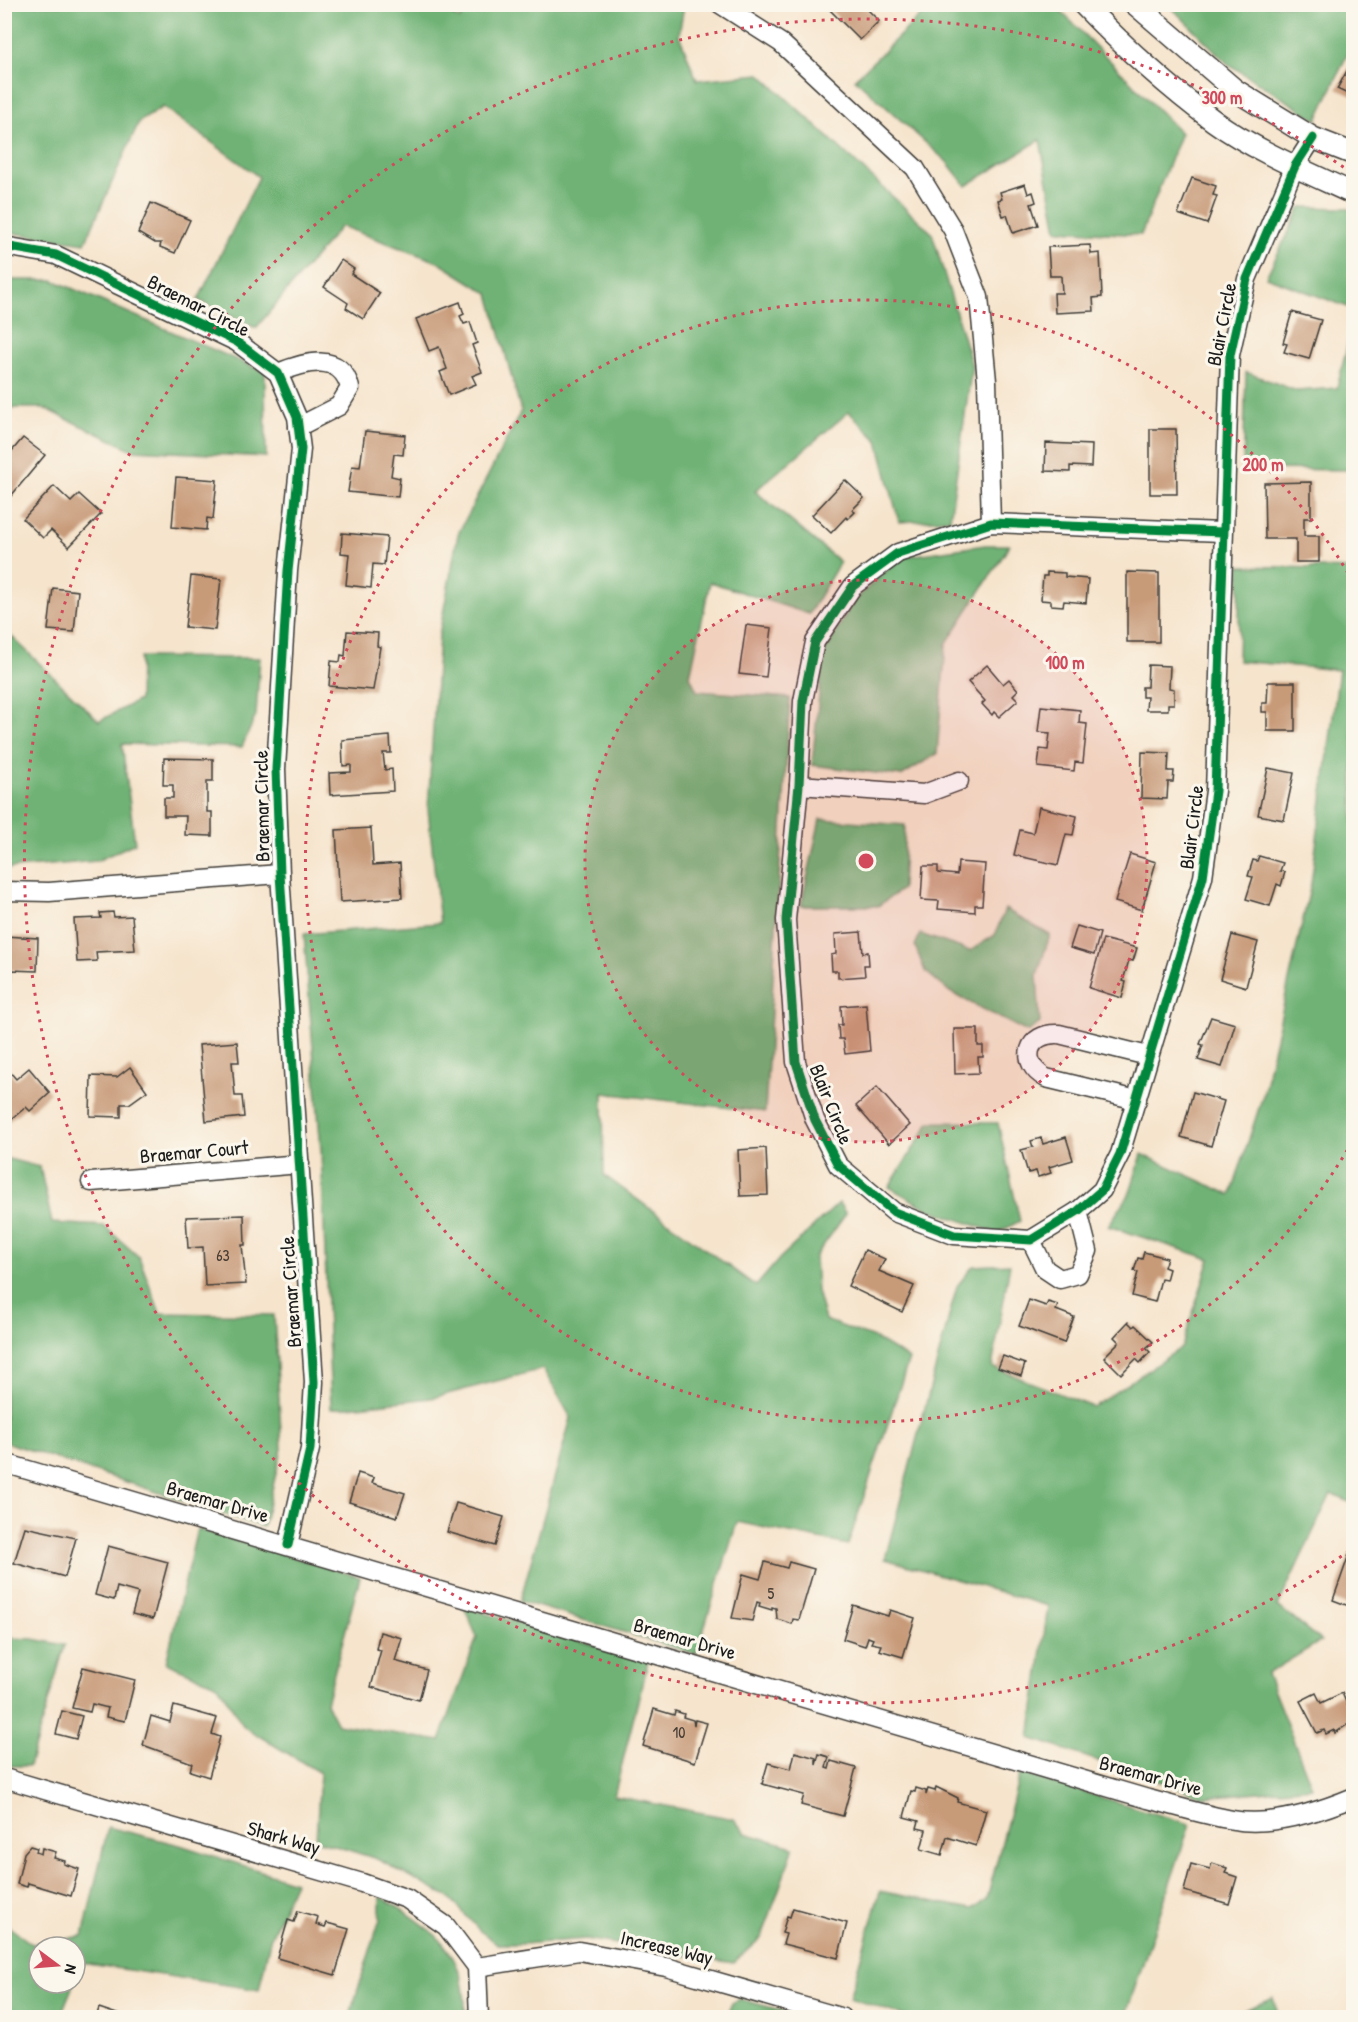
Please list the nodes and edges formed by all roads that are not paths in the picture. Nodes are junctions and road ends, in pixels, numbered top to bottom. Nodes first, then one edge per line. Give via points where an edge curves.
1 (720, 4) edge
2 (1083, 4) edge
3 (1135, 4) edge
4 (1313, 138) junction
5 (1353, 154) edge
6 (1295, 166) junction
7 (1353, 194) edge
8 (4, 246) edge
9 (278, 373) junction
10 (298, 427) junction
11 (991, 523) junction
12 (1222, 532) junction
13 (958, 781) dead end
14 (799, 785) junction
15 (280, 874) junction
16 (4, 891) edge
17 (1148, 1056) junction
18 (1137, 1100) junction
19 (300, 1164) junction
20 (91, 1182) dead end
21 (1078, 1211) junction
22 (1031, 1240) junction
23 (4, 1463) edge
24 (288, 1545) junction
25 (4, 1778) edge
26 (1353, 1797) edge
27 (477, 1967) junction
28 (479, 2018) edge
29 (843, 2018) edge

1 - 11 street via 781,43 915,168 953,230 979,297 987,381
2 - 6 street via 1112,34 1215,122
3 - 4 street via 1235,90
4 - 5 street
4 - 6 street, Blair Circle
6 - 7 street
6 - 12 street, Blair Circle via 1247,279 1230,355
8 - 9 street, Braemar Circle via 56,255 237,342
9 - 10 street, Braemar Circle
9 - 10 street via 299,364 319,362 335,365 347,376 350,388 339,406
10 - 15 street, Braemar Circle via 301,449 288,571 276,769
11 - 12 street, Blair Circle
11 - 14 street, Blair Circle via 898,553 853,586 815,642 803,701
12 - 17 street, Blair Circle via 1215,791 1203,877
13 - 14 street via 924,794
14 - 22 street, Blair Circle via 786,920 796,1062 815,1120 838,1165 894,1212 954,1235
15 - 16 street, Braemar Circle via 49,892
15 - 19 street, Braemar Circle
17 - 18 street, Blair Circle
17 - 18 street via 1047,1033 1036,1039 1030,1050 1036,1072 1046,1078
18 - 21 street, Blair Circle via 1120,1154 1102,1190
19 - 20 street, Braemar Court
19 - 24 street, Braemar Circle via 314,1382 310,1449
21 - 22 street, Blair Circle
21 - 22 street via 1088,1251 1078,1274 1060,1279 1045,1269
23 - 24 street, Braemar Drive
24 - 26 street, Braemar Drive via 1138,1796 1235,1821 1279,1819 1323,1810
25 - 27 street, Shark Way via 407,1899 446,1926
27 - 28 street
27 - 29 street, Increase Way via 579,1951 666,1967

